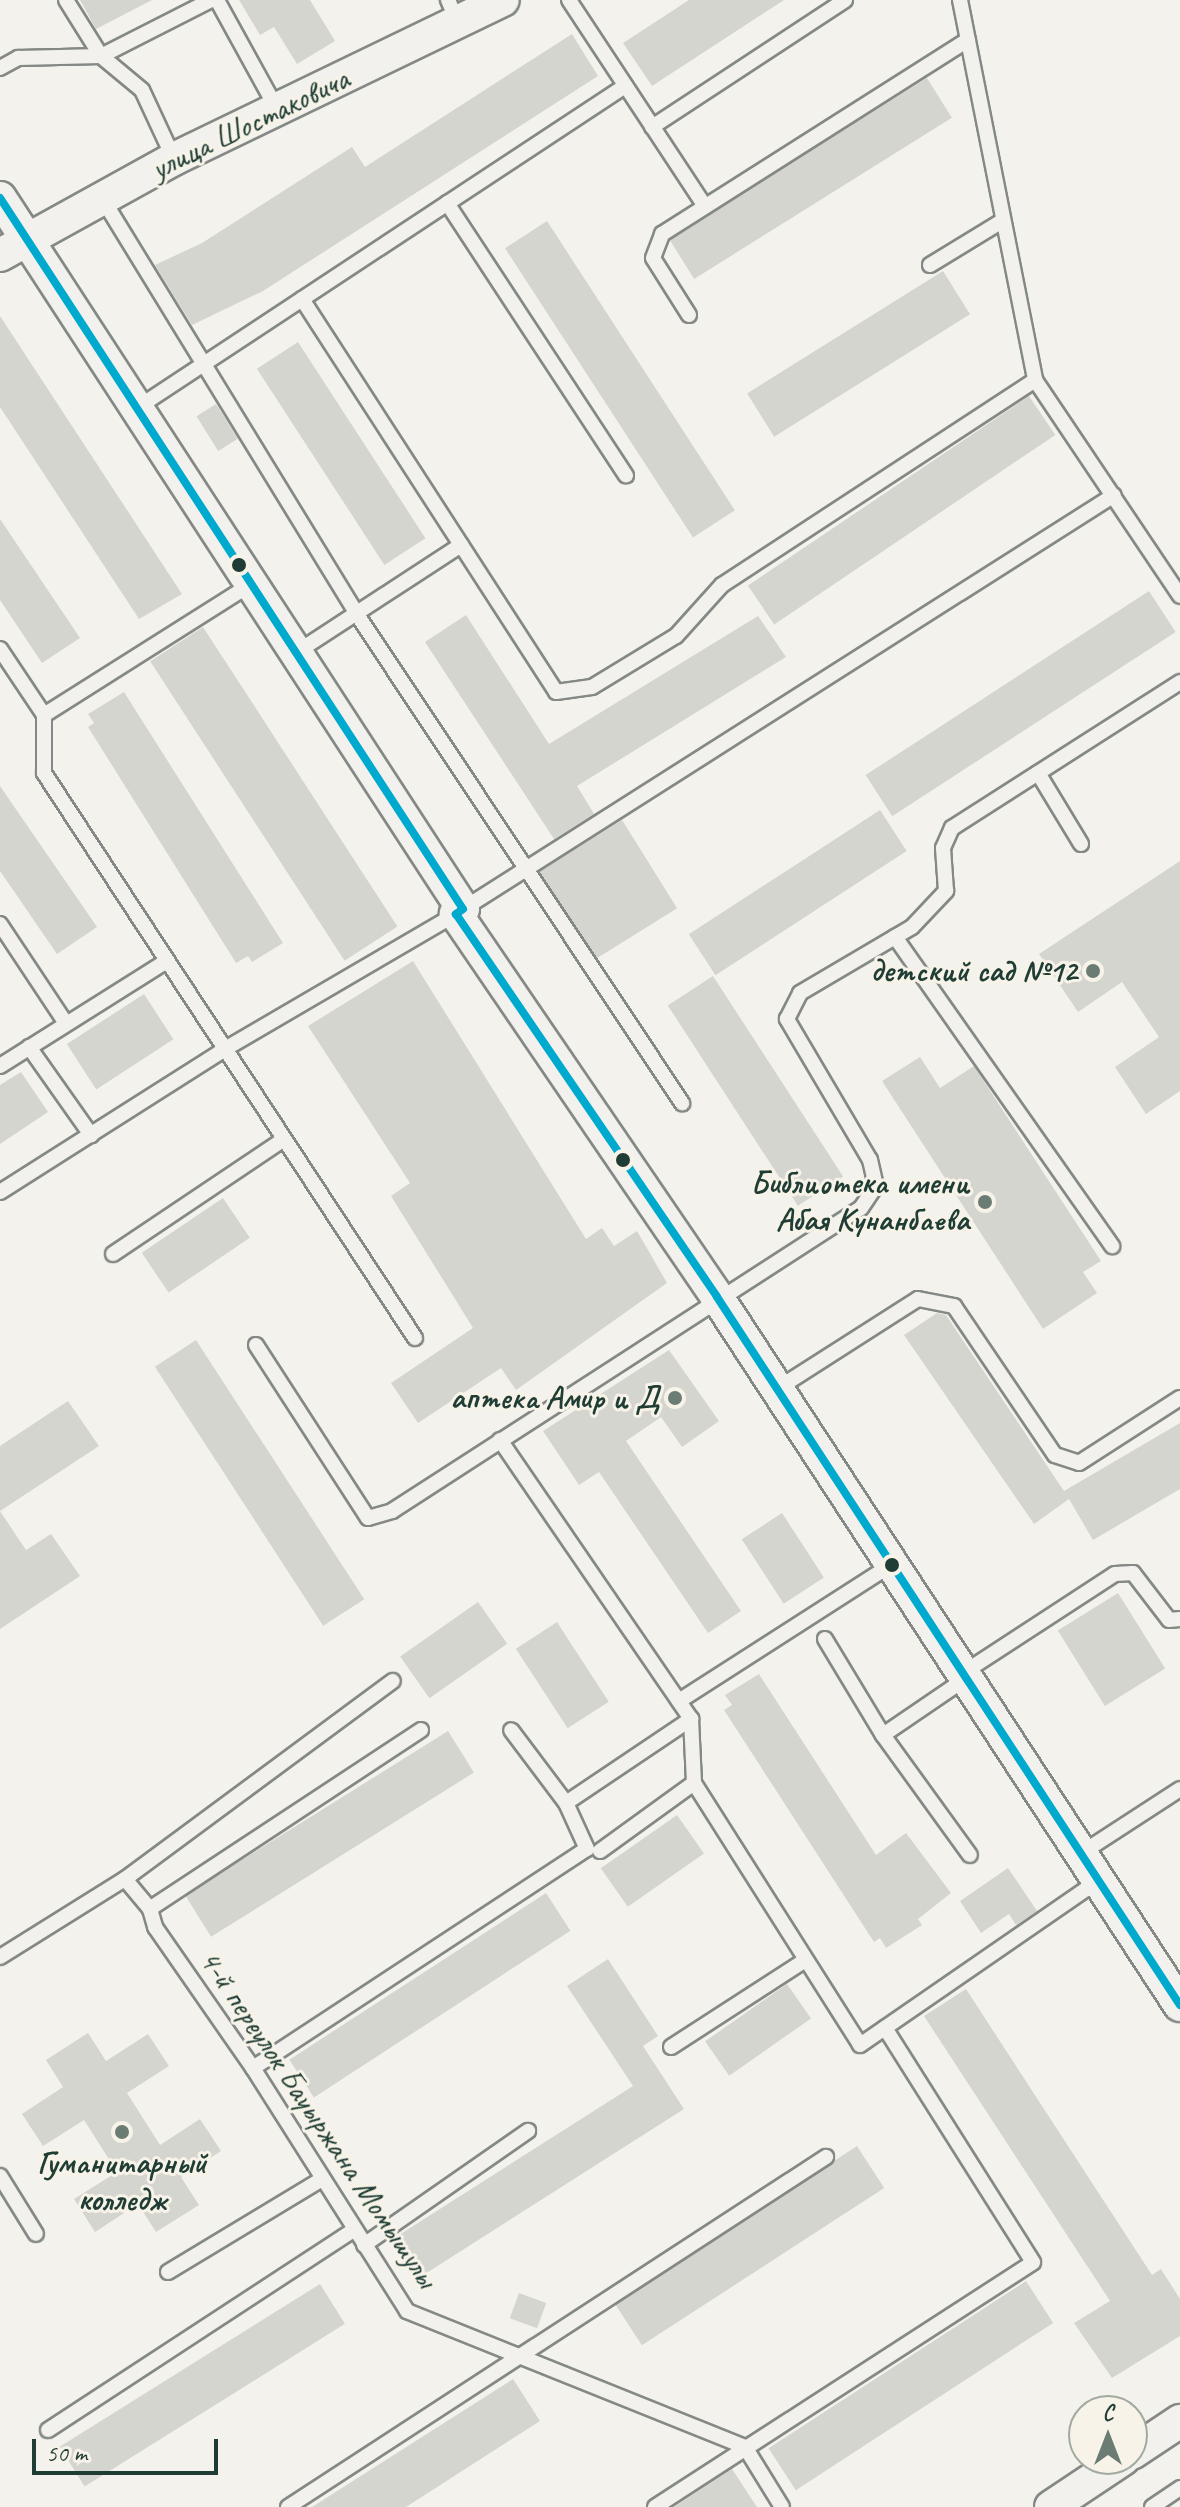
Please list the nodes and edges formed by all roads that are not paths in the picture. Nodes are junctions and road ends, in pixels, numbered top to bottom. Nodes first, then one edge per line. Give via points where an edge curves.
1 (66, 0) edge
2 (211, 0) edge
3 (217, 0) edge
4 (503, 0) edge
5 (569, 0) edge
6 (845, 0) edge
7 (960, 0) edge
8 (453, 11) edge
9 (968, 40) junction
10 (101, 56) junction
11 (0, 68) edge
12 (625, 86) junction
13 (277, 110) junction
14 (652, 127) junction
15 (174, 159) junction
16 (0, 198) edge
17 (102, 198) junction
18 (447, 203) junction
19 (704, 205) junction
20 (1002, 221) junction
21 (28, 238) junction
22 (0, 255) edge
23 (930, 265) dead end
24 (302, 299) junction
25 (689, 315) dead end
26 (206, 362) junction
27 (1035, 380) junction
28 (137, 408) junction
29 (626, 475) dead end
30 (1114, 495) junction
31 (461, 545) junction
32 (250, 585) junction
33 (1180, 596) edge
34 (356, 613) junction
35 (0, 649) edge
36 (297, 652) junction
37 (1180, 682) edge
38 (44, 715) junction
39 (1038, 773) junction
40 (1081, 844) dead end
41 (524, 869) junction
42 (460, 912) junction
43 (0, 924) edge
44 (895, 937) junction
45 (167, 961) junction
46 (65, 1022) junction
47 (29, 1047) junction
48 (225, 1049) junction
49 (0, 1066) edge
50 (682, 1103) dead end
51 (91, 1135) junction
52 (284, 1139) junction
53 (0, 1192) edge
54 (1112, 1246) dead end
55 (113, 1254) dead end
56 (717, 1297) junction
57 (415, 1338) dead end
58 (256, 1345) dead end
59 (777, 1390) junction
60 (1180, 1398) edge
61 (500, 1440) junction
62 (891, 1565) junction
63 (1180, 1619) edge
64 (825, 1639) dead end
65 (964, 1676) junction
66 (393, 1681) dead end
67 (679, 1701) junction
68 (691, 1719) junction
69 (421, 1730) dead end
70 (511, 1730) dead end
71 (883, 1735) junction
72 (694, 1783) junction
73 (1180, 1789) edge
74 (566, 1803) junction
75 (600, 1851) dead end
76 (1080, 1854) junction
77 (970, 1855) dead end
78 (125, 1879) junction
79 (1098, 1881) junction
80 (150, 1909) junction
81 (0, 1957) edge
82 (804, 1961) junction
83 (1180, 2005) edge
84 (885, 2028) junction
85 (671, 2047) dead end
86 (253, 2068) junction
87 (528, 2131) dead end
88 (826, 2157) dead end
89 (0, 2176) edge
90 (322, 2179) junction
91 (354, 2230) junction
92 (36, 2234) dead end
93 (364, 2245) junction
94 (168, 2272) dead end
95 (521, 2357) junction
96 (1180, 2421) edge
97 (48, 2430) dead end
98 (1148, 2442) edge
99 (745, 2447) junction
100 (1099, 2475) edge
101 (1180, 2488) edge
102 (288, 2507) edge
103 (655, 2507) edge
104 (782, 2507) edge
105 (1051, 2507) edge
106 (1152, 2507) edge

1 - 10 lane
2 - 10 lane
3 - 13 lane
4 - 8 street, улица Шостаковича
5 - 12 lane
6 - 14 lane
7 - 9 lane
8 - 13 street, улица Шостаковича
9 - 19 lane
9 - 20 lane
10 - 11 lane via 18,58
10 - 15 lane via 142,90
12 - 14 lane
12 - 18 lane
13 - 15 street, улица Шостаковича
14 - 19 lane
15 - 17 street, улица Шостаковича
16 - 21 street
17 - 21 street, улица Шостаковича
17 - 26 lane
18 - 24 lane
18 - 29 lane
19 - 25 lane via 662,234 653,258
20 - 23 lane
20 - 27 lane
21 - 22 street, улица Шостаковича
21 - 28 street
24 - 26 lane
24 - 31 lane
26 - 28 lane
26 - 34 lane
27 - 30 lane
27 - 31 lane via 722,585 676,636 592,687 556,692
28 - 32 street
30 - 33 lane
30 - 41 lane
31 - 34 lane
32 - 36 street
32 - 38 lane
34 - 36 lane
34 - 41 lane
35 - 38 lane
36 - 42 street
37 - 39 lane
38 - 45 lane via 44,773
39 - 40 lane
39 - 44 lane via 952,828 943,848 946,891
41 - 42 lane
41 - 50 lane
42 - 48 lane
42 - 56 street
43 - 46 lane
44 - 54 lane
44 - 56 lane via 800,993 787,1019 870,1160 876,1186 861,1208
45 - 46 lane
45 - 48 lane
46 - 47 lane
47 - 49 lane
47 - 51 lane
48 - 51 lane
48 - 52 lane
51 - 53 lane
52 - 55 lane
52 - 57 lane
56 - 59 street
56 - 61 lane
58 - 61 lane via 368,1518 392,1511
59 - 60 lane via 918,1299 954,1306 1055,1455 1079,1463
59 - 62 street
61 - 67 lane
62 - 65 street
62 - 67 lane
63 - 65 lane via 1169,1620 1133,1573 1115,1574
64 - 71 lane
65 - 71 lane
65 - 76 street
66 - 78 lane
67 - 68 lane
68 - 72 lane
68 - 74 lane
69 - 80 lane
70 - 74 lane
71 - 77 lane
72 - 75 lane
72 - 82 lane
73 - 76 lane
74 - 86 lane via 587,1849
76 - 79 street
78 - 80 lane, 4-й переулок Бауыржана Момышулы
78 - 81 lane
79 - 83 street
79 - 84 lane
80 - 86 lane, 4-й переулок Бауыржана Момышулы via 155,1927
82 - 84 lane via 860,2045
82 - 85 lane
84 - 99 lane via 1033,2262
86 - 90 lane, 4-й переулок Бауыржана Момышулы
87 - 93 lane
88 - 95 lane
89 - 92 lane
90 - 91 lane, 4-й переулок Бауыржана Момышулы
90 - 94 lane
91 - 93 lane, 4-й переулок Бауыржана Момышулы
91 - 97 lane
93 - 95 lane, 4-й переулок Бауыржана Момышулы via 407,2311
95 - 99 lane, 4-й переулок Бауыржана Момышулы
95 - 102 lane
96 - 98 street
99 - 103 lane
99 - 104 lane
100 - 105 street
101 - 106 lane

